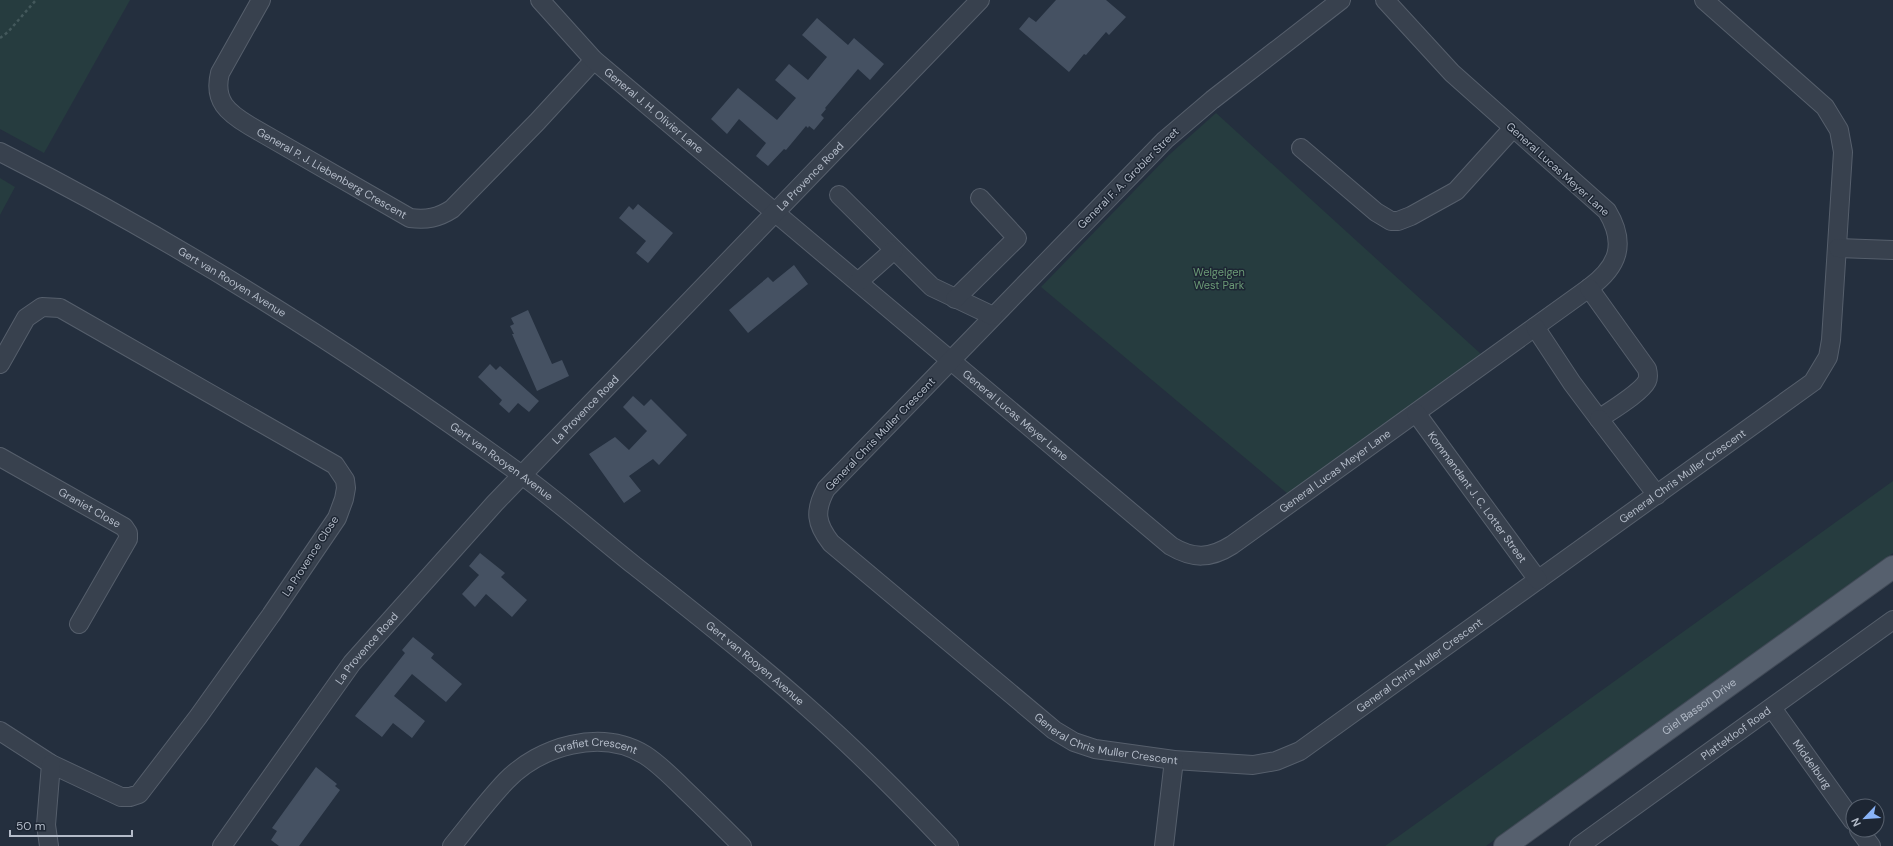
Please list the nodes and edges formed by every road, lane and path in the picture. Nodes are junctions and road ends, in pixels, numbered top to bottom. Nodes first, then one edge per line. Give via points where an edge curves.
1 (36, 0) edge
2 (260, 0) edge
3 (540, 0) edge
4 (980, 0) edge
5 (1341, 0) edge
6 (1385, 0) edge
7 (1704, 0) edge
8 (0, 38) edge
9 (594, 60) junction
10 (1513, 128) junction
11 (1301, 148) dead end
12 (0, 152) edge
13 (839, 195) dead end
14 (980, 198) dead end
15 (776, 213) junction
16 (1838, 248) junction
17 (894, 250) junction
18 (1893, 250) edge
19 (858, 282) junction
20 (1589, 288) junction
21 (955, 299) junction
22 (993, 316) junction
23 (1535, 327) junction
24 (950, 360) junction
25 (0, 364) edge
26 (1416, 413) junction
27 (1599, 418) junction
28 (0, 457) edge
29 (521, 475) junction
30 (1657, 495) junction
31 (1893, 567) edge
32 (1538, 580) junction
33 (1893, 620) edge
34 (79, 624) dead end
35 (1772, 708) junction
36 (0, 731) edge
37 (1174, 760) junction
38 (51, 764) junction
39 (1845, 810) edge
40 (49, 846) edge
41 (224, 846) edge
42 (452, 846) edge
43 (742, 846) edge
44 (949, 846) edge
45 (1164, 846) edge
46 (1505, 846) edge
47 (1579, 846) edge

1 - 8 path
2 - 9 street, General P. J. Liebenberg Crescent via 220,73 219,92 228,111 410,218 432,218 452,209
3 - 9 street, General J. H. Olivier Lane
4 - 15 street, La Provence Road
5 - 22 street, General F. A. Grobler Street via 1164,140
6 - 10 street, General Lucas Meyer Lane via 1452,73
7 - 16 street, General Chris Muller Crescent via 1816,98 1832,117 1843,152
9 - 15 street, General J. H. Olivier Lane
10 - 11 street via 1456,191 1398,221 1391,221 1376,212
10 - 20 street, General Lucas Meyer Lane via 1599,203 1612,219 1618,236 1616,256 1606,275
12 - 29 street, Gert van Rooyen Avenue via 119,214 264,300 341,349
13 - 17 street
14 - 21 street via 1017,238
15 - 19 street, General Lucas Meyer Lane
15 - 29 street, La Provence Road
16 - 18 street
16 - 30 street, General Chris Muller Crescent via 1828,358 1813,382
17 - 19 street
17 - 21 street via 932,287
19 - 24 street, General Lucas Meyer Lane
20 - 23 street, General Lucas Meyer Lane
20 - 27 street via 1649,375 1646,383 1633,395
21 - 22 street
22 - 24 street, General F. A. Grobler Street
23 - 26 street, General Lucas Meyer Lane
23 - 27 street
24 - 26 street, General Lucas Meyer Lane via 1171,546 1192,555 1203,556 1221,552
24 - 37 street, General Chris Muller Crescent via 826,489 818,508 818,521 823,533 831,543 1054,730 1074,742 1095,749
25 - 38 street, La Provence Close via 26,318 42,307 60,308 335,465 345,480 344,499 337,518 198,717 139,794 130,798 121,797
26 - 32 street, Kommandant J. C. Lotter Street
27 - 30 street
28 - 34 street, Graniet Close via 124,527 128,533 128,539
29 - 41 street, La Provence Road via 352,663
29 - 44 street, Gert van Rooyen Avenue via 804,704 864,759
30 - 32 street, General Chris Muller Crescent
31 - 46 main road, Giel Basson Drive
32 - 37 street, General Chris Muller Crescent via 1300,751 1276,761 1253,765
33 - 35 street, Plattekloof Road
35 - 39 street, Middelburg
35 - 47 street, Plattekloof Road
36 - 38 street, La Provence Close
37 - 45 street
38 - 40 street via 46,825
42 - 43 street, Grafiet Crescent via 507,780 526,765 560,748 598,741 615,743 645,755

